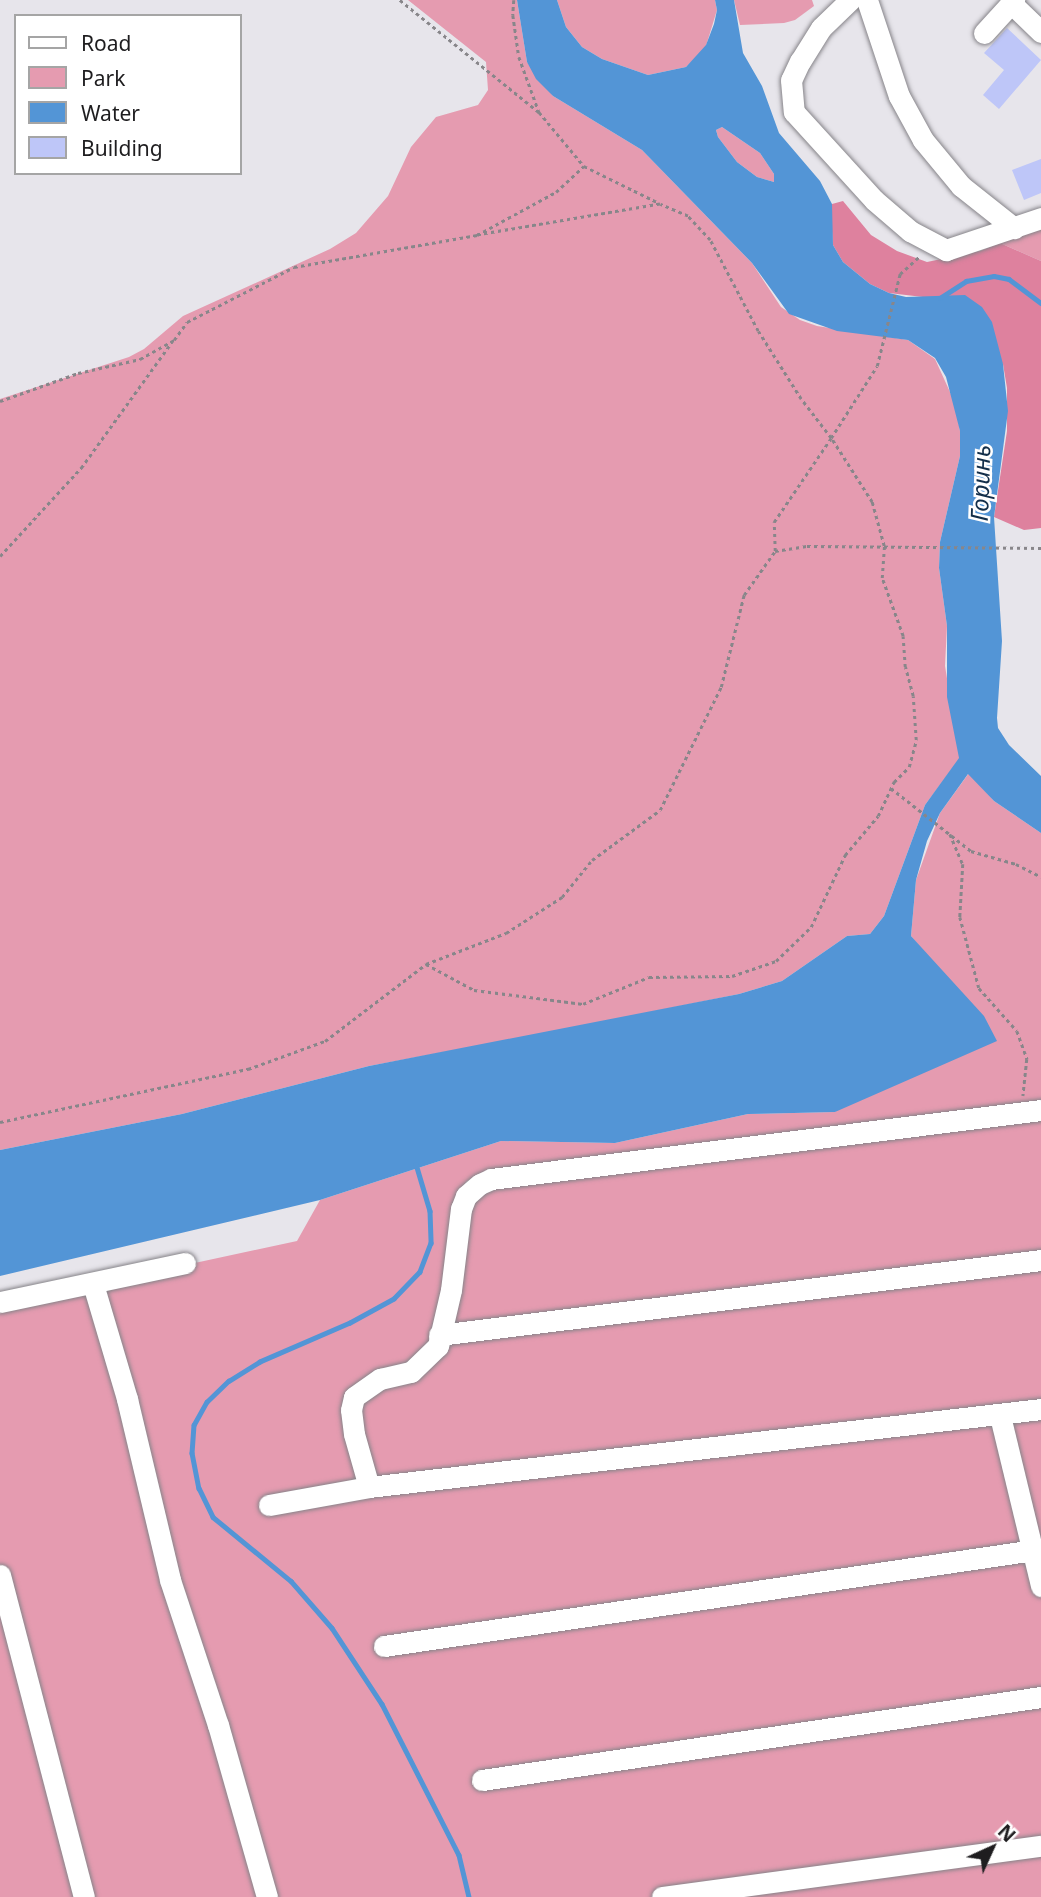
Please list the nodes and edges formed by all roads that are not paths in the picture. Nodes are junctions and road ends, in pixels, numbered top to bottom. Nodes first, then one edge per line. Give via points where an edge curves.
1 (850, 0) edge
2 (867, 0) edge
3 (1013, 1) edge
4 (1041, 32) edge
5 (984, 33) dead end
6 (1041, 218) edge
7 (1014, 229) junction
8 (1041, 1110) edge
9 (1041, 1260) edge
10 (184, 1263) dead end
11 (93, 1284) junction
12 (0, 1302) edge
13 (439, 1335) junction
14 (1041, 1409) edge
15 (1000, 1416) junction
16 (369, 1487) junction
17 (269, 1505) dead end
18 (1037, 1550) edge
19 (0, 1575) edge
20 (1041, 1586) edge
21 (384, 1646) dead end
22 (1041, 1697) edge
23 (482, 1780) dead end
24 (1041, 1846) edge
25 (84, 1897) edge
26 (267, 1897) edge
27 (662, 1897) edge

1 - 7 street via 821,28 800,61 791,80 794,112 874,200 910,231 946,250
2 - 7 street via 895,85 923,140 961,186
3 - 4 street
3 - 5 street
6 - 7 street
8 - 13 street via 485,1181 470,1191 461,1209 449,1299
9 - 13 street
10 - 11 street
11 - 12 street
11 - 26 street via 128,1399 170,1580
13 - 16 street via 438,1346 411,1371 380,1379 354,1397 354,1434
14 - 15 street
15 - 16 street
15 - 18 street
16 - 17 street
18 - 20 street
18 - 21 street
19 - 25 street
22 - 23 street
24 - 27 street

